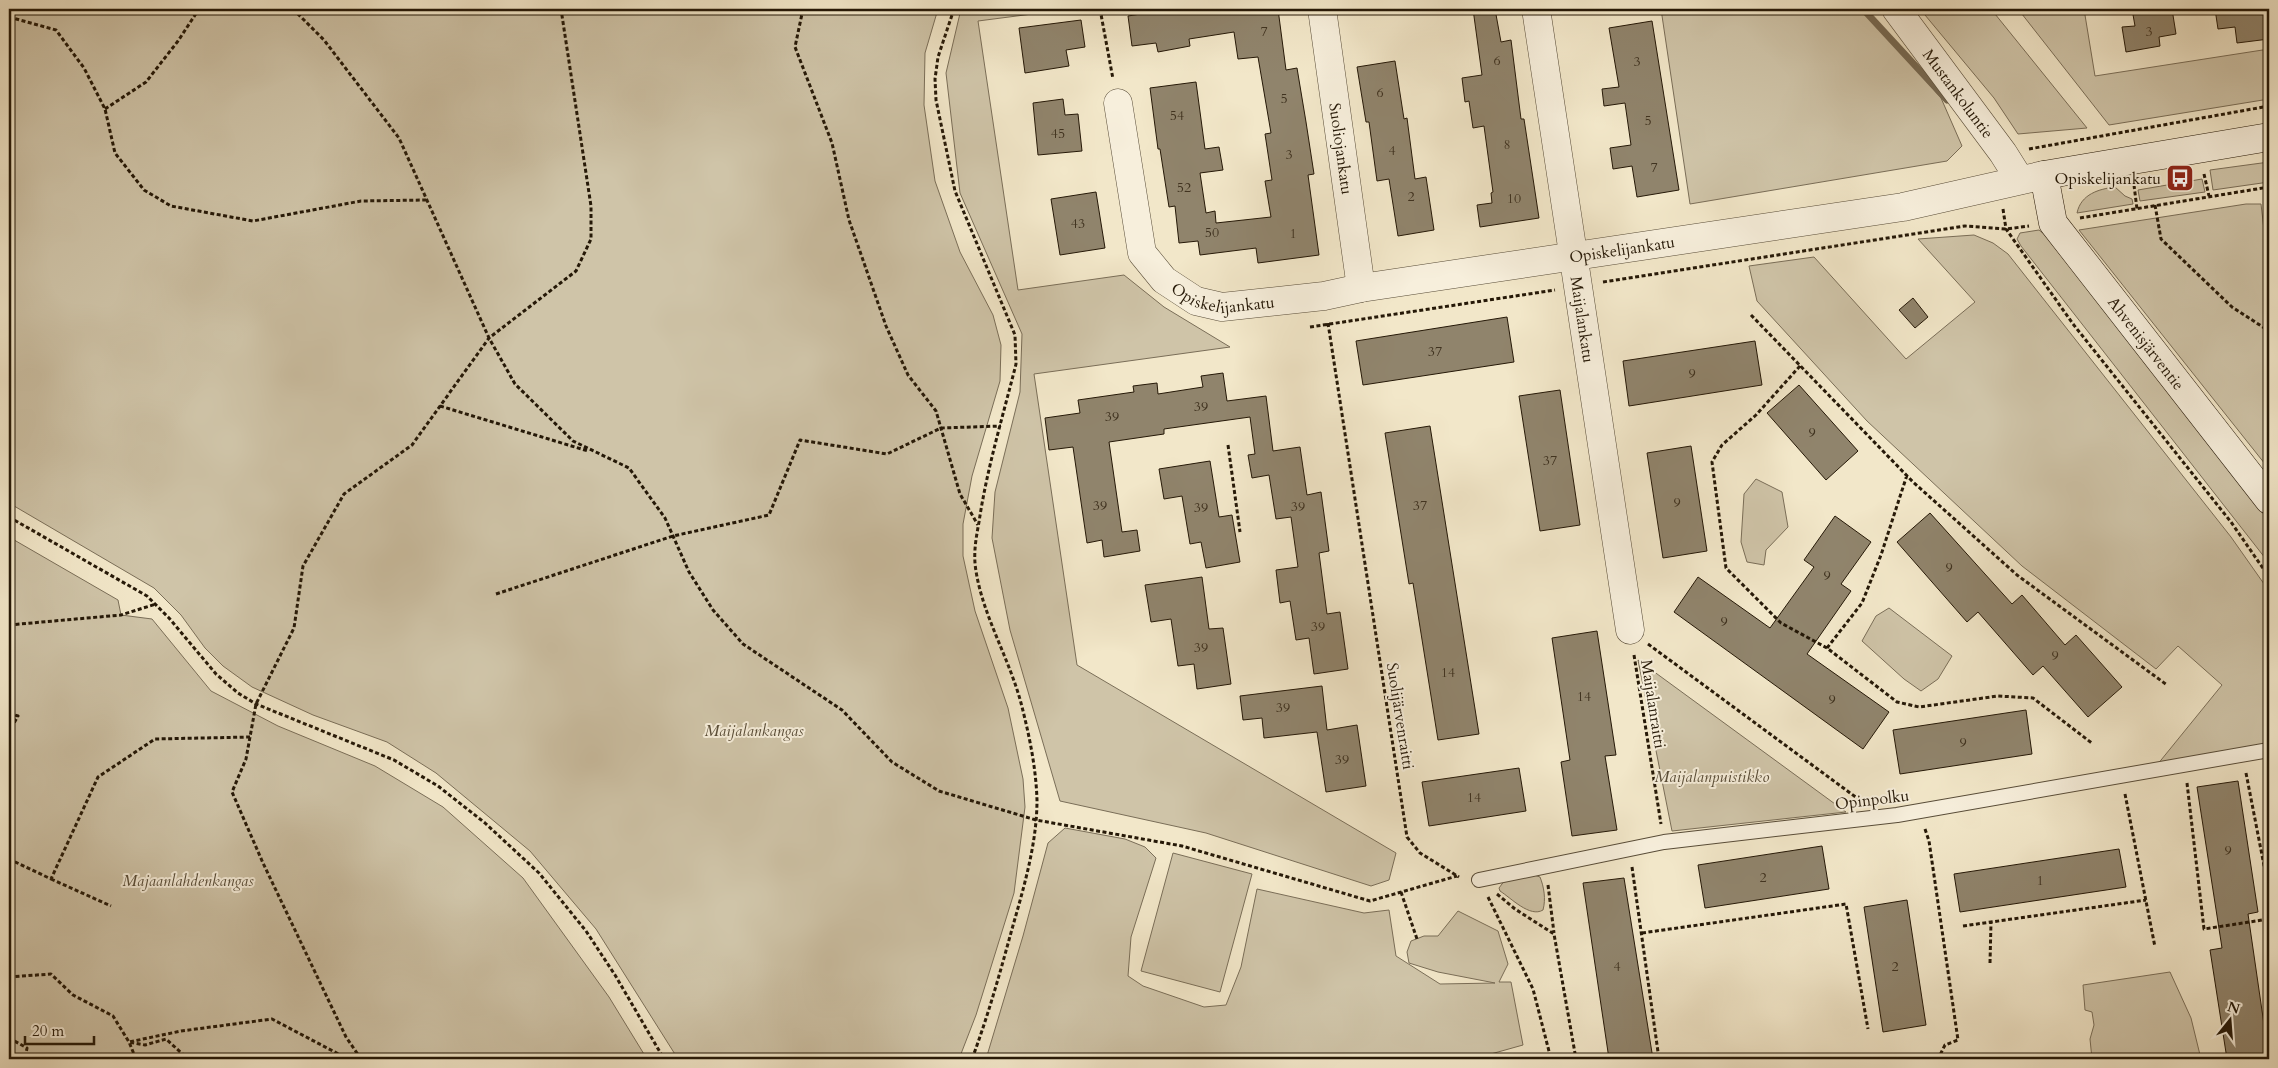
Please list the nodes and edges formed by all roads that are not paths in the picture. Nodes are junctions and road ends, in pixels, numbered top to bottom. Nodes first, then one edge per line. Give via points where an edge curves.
1 (1322, 9) edge
2 (1536, 9) edge
3 (1896, 9) edge
4 (1118, 103) road end
5 (2269, 138) edge
6 (2032, 178) junction
7 (1573, 257) junction
8 (1361, 288) junction
9 (2269, 500) edge
10 (1630, 630) road end
11 (2269, 750) edge
12 (1479, 880) road end

1 - 8 street, Suoliojankatu
2 - 7 street, Maijalankatu
3 - 6 street, Mustankoluntie via 2003,153
4 - 8 street, Opiskelijankatu via 1142,253 1164,280 1196,302 1222,307 1324,296
5 - 6 street, Opiskelijankatu
6 - 7 street, Opiskelijankatu via 1903,207
6 - 9 street, Ahvenisjärventie via 2053,223
7 - 8 street, Opiskelijankatu
7 - 10 street, Maijalankatu
11 - 12 lane, Opinpolku via 2185,765 2121,770 1897,815 1664,842

